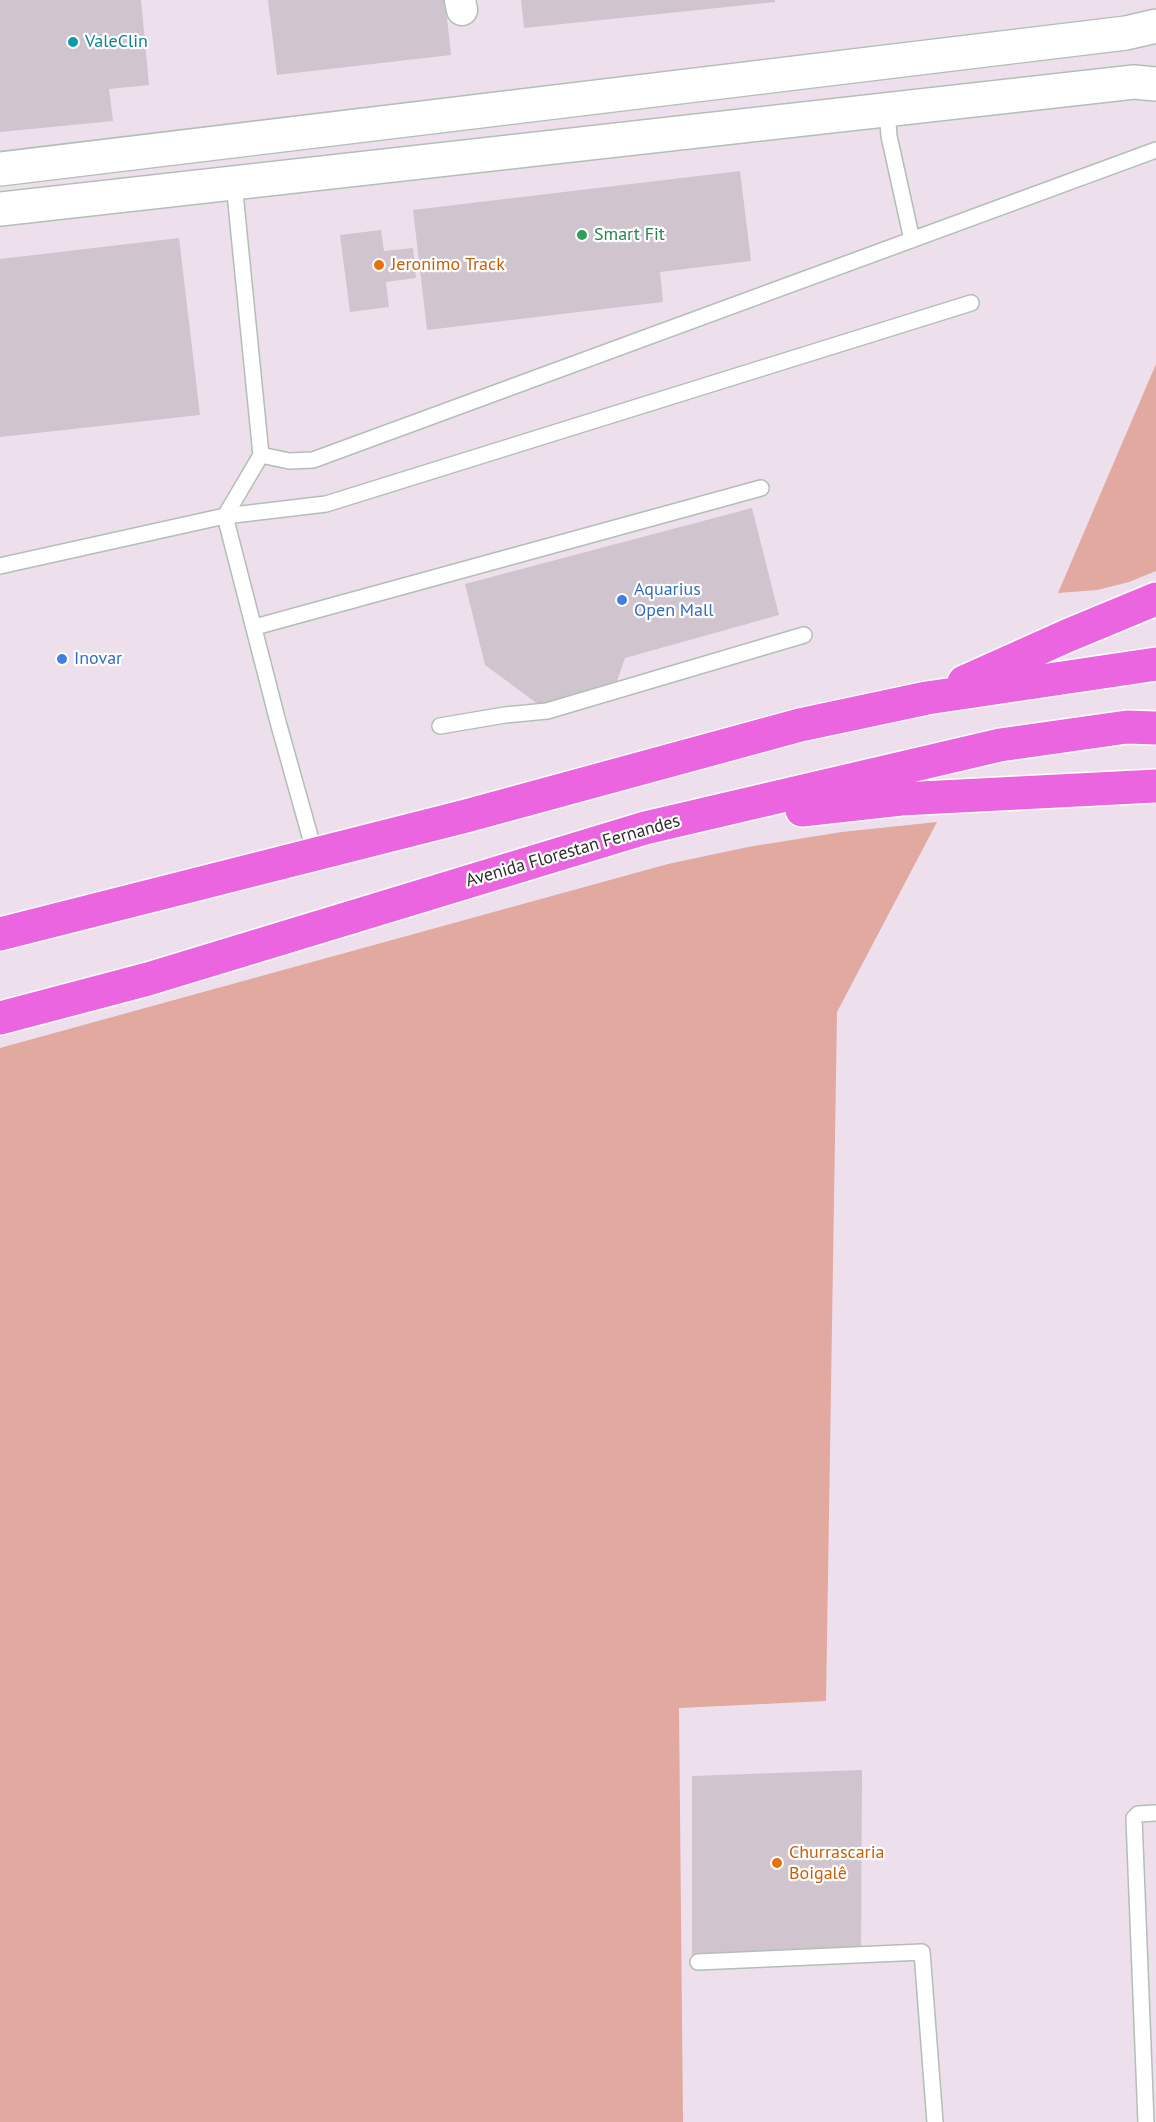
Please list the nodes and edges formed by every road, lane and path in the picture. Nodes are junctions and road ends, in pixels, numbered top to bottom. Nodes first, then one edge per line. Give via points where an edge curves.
1 (1156, 26) edge
2 (1156, 84) edge
3 (887, 110) junction
4 (1156, 150) edge
5 (0, 169) edge
6 (234, 183) junction
7 (0, 209) edge
8 (912, 240) junction
9 (971, 303) dead end
10 (261, 455) junction
11 (761, 488) dead end
12 (225, 516) junction
13 (0, 566) edge
14 (1156, 599) edge
15 (255, 627) junction
16 (804, 635) dead end
17 (1156, 664) edge
18 (927, 698) junction
19 (440, 726) dead end
20 (1156, 728) edge
21 (1156, 786) edge
22 (645, 828) junction
23 (315, 854) junction
24 (0, 934) edge
25 (0, 1018) edge
26 (1156, 1813) edge
27 (698, 1962) dead end
28 (935, 2122) edge
29 (1146, 2122) edge

1 - 5 street via 1126,33
2 - 3 street via 1134,82
3 - 6 street
3 - 8 lane
4 - 8 lane
6 - 7 street
6 - 10 lane
8 - 10 lane via 313,460 289,461
9 - 12 lane via 326,504
10 - 12 lane
11 - 15 lane
12 - 13 lane
12 - 15 lane
14 - 18 highway
15 - 23 lane
16 - 19 lane via 547,711
17 - 18 highway
18 - 23 highway via 800,725
20 - 22 highway, Avenida Florestan Fernandes via 1127,728 1000,745
21 - 22 highway via 901,799
22 - 25 highway, Avenida Florestan Fernandes via 148,980
23 - 24 highway
26 - 29 lane via 1138,1814 1134,1818
27 - 28 lane via 922,1952

